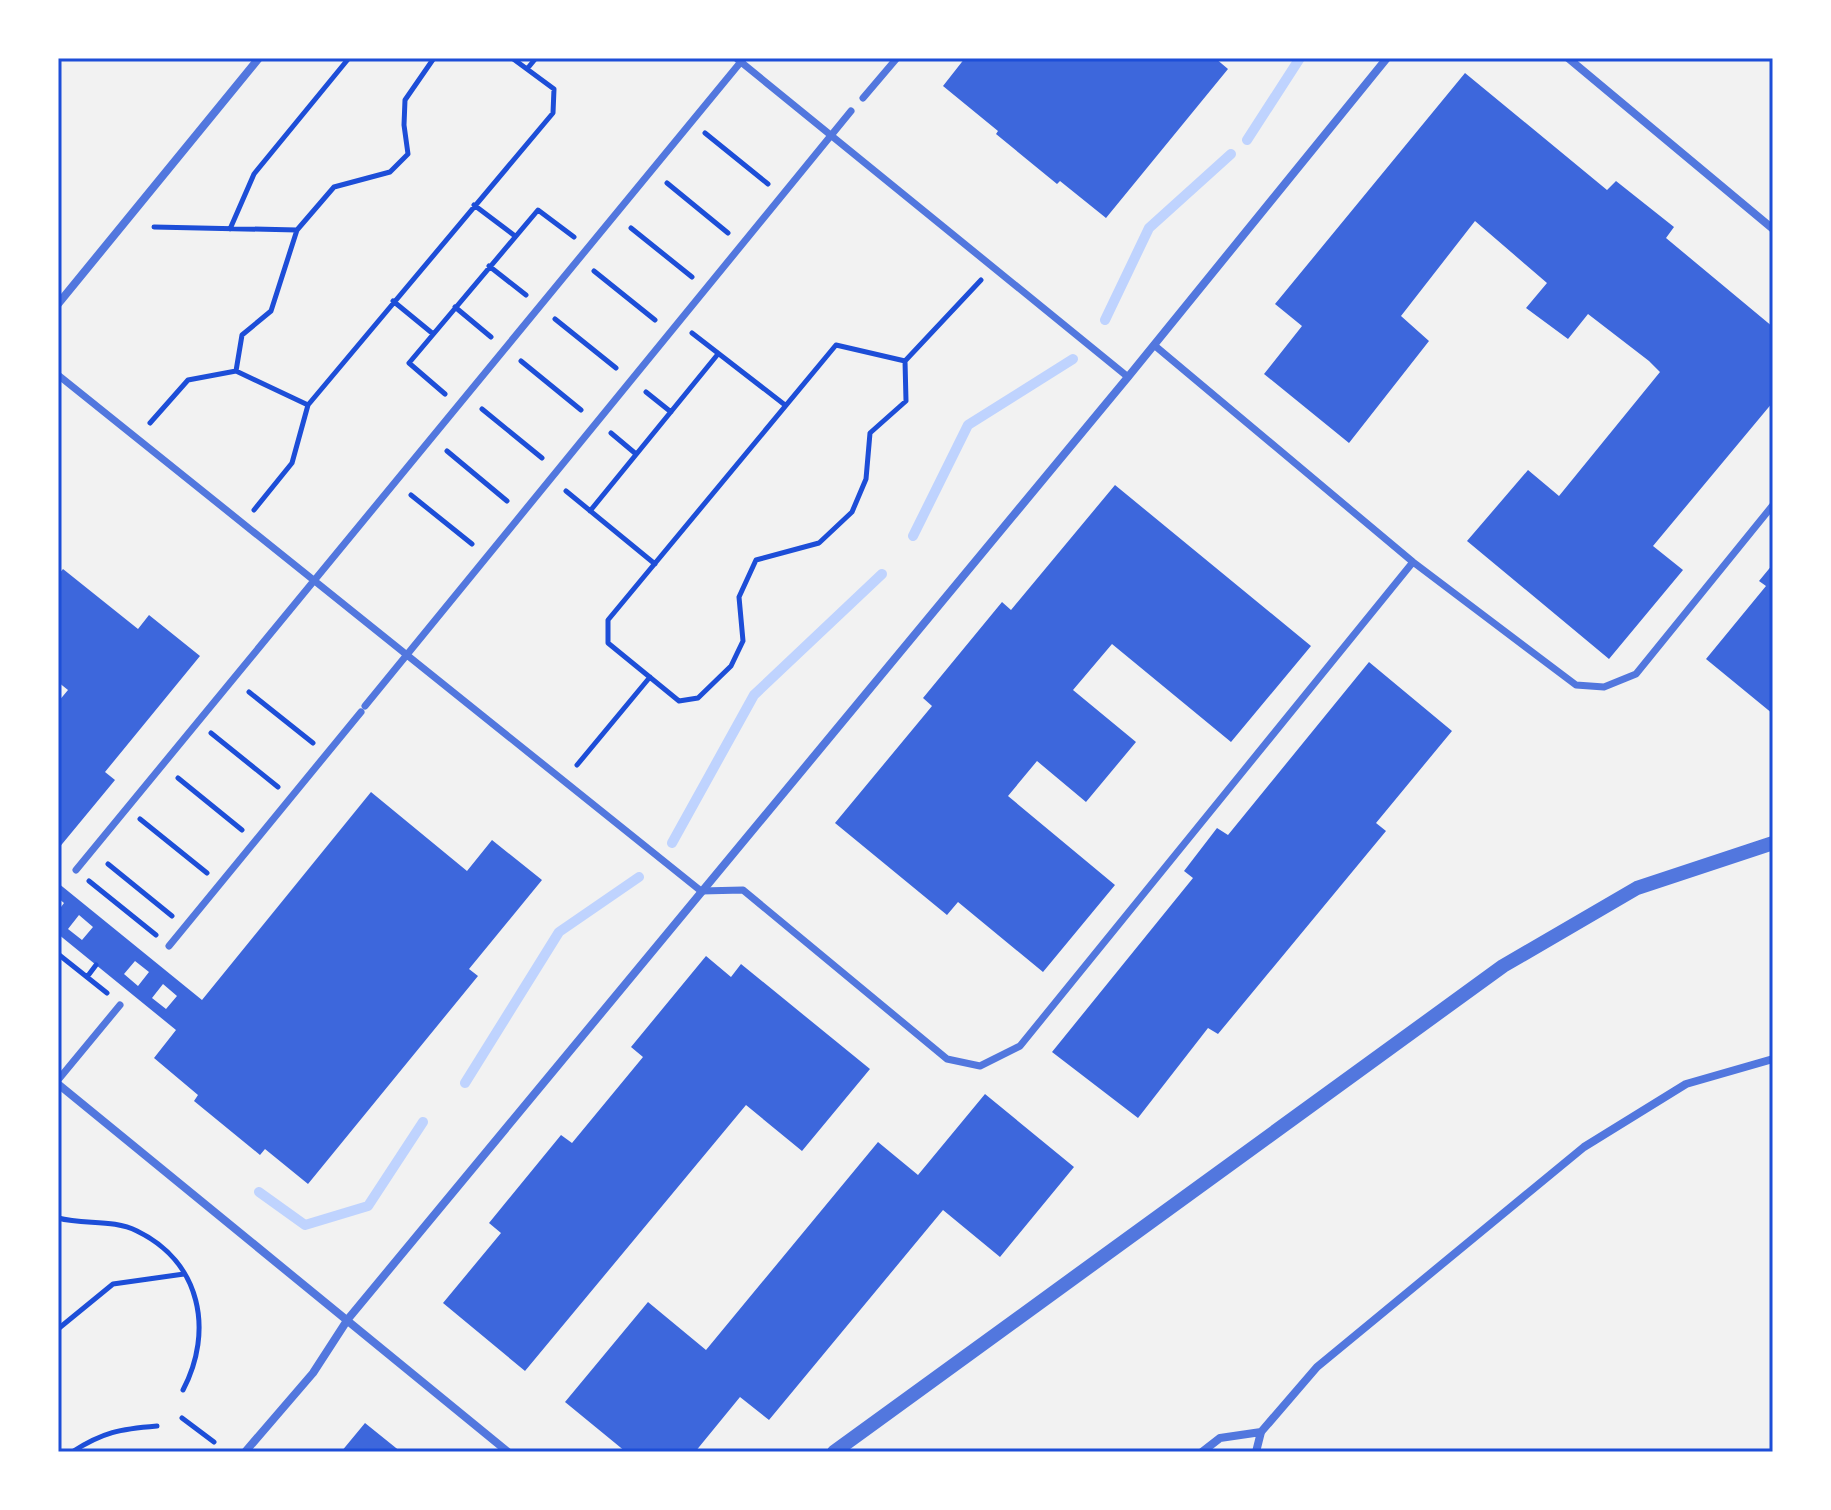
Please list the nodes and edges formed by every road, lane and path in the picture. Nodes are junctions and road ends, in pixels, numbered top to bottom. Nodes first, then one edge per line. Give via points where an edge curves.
1 (259, 58) edge
2 (349, 58) edge
3 (434, 58) edge
4 (512, 58) edge
5 (536, 58) edge
6 (897, 58) edge
7 (1387, 58) edge
8 (1568, 58) edge
9 (740, 59) edge
10 (527, 69) junction
11 (863, 98) dead end
12 (851, 111) dead end
13 (691, 122) junction
14 (831, 135) junction
15 (651, 170) junction
16 (782, 196) junction
17 (474, 205) junction
18 (615, 215) junction
19 (154, 227) dead end
20 (230, 229) junction
21 (1773, 229) edge
22 (297, 230) junction
23 (515, 236) junction
24 (743, 244) junction
25 (579, 259) junction
26 (489, 266) junction
27 (993, 267) junction
28 (706, 289) junction
29 (393, 301) junction
30 (58, 304) edge
31 (539, 306) junction
32 (455, 307) junction
33 (432, 333) junction
34 (671, 333) junction
35 (1154, 345) junction
36 (505, 348) junction
37 (718, 354) junction
38 (905, 361) junction
39 (236, 371) junction
40 (58, 375) edge
41 (1128, 377) junction
42 (631, 380) junction
43 (465, 395) junction
44 (308, 405) junction
45 (785, 405) junction
46 (671, 412) junction
47 (597, 423) junction
48 (137, 438) junction
49 (431, 438) junction
50 (636, 454) junction
51 (558, 471) junction
52 (395, 481) junction
53 (1773, 505) edge
54 (590, 511) junction
55 (523, 513) junction
56 (244, 524) junction
57 (487, 557) junction
58 (1413, 562) junction
59 (655, 564) junction
60 (313, 580) junction
61 (407, 655) junction
62 (650, 677) junction
63 (233, 679) junction
64 (198, 722) junction
65 (327, 755) junction
66 (162, 765) junction
67 (564, 782) junction
68 (291, 797) junction
69 (127, 808) junction
70 (256, 841) junction
71 (1773, 843) edge
72 (91, 851) junction
73 (76, 870) joint
74 (221, 884) junction
75 (701, 891) junction
76 (185, 927) junction
77 (169, 946) joint
78 (58, 954) edge
79 (96, 965) dead end
80 (87, 977) junction
81 (120, 1005) joint
82 (1773, 1059) edge
83 (58, 1082) edge
84 (58, 1218) edge
85 (184, 1274) junction
86 (348, 1319) junction
87 (58, 1329) edge
88 (183, 1390) dead end
89 (182, 1418) dead end
90 (157, 1426) dead end
91 (1261, 1432) junction
92 (214, 1442) dead end
93 (72, 1452) edge
94 (245, 1452) edge
95 (508, 1452) edge
96 (834, 1452) edge
97 (1202, 1452) edge
98 (1256, 1452) edge

1 - 30 street
2 - 20 path via 254,174
3 - 22 path via 405,100 408,154 390,172 334,187
4 - 10 path
5 - 10 path
6 - 11 street
7 - 35 street
8 - 21 street
9 - 13 street
9 - 14 street
10 - 17 path via 554,89 553,113
12 - 14 street
13 - 15 street
13 - 16 path
14 - 16 street
14 - 27 street
15 - 18 street
15 - 24 path
16 - 24 street
17 - 23 path
17 - 29 path
18 - 25 street
18 - 28 path
19 - 20 path
20 - 22 path
22 - 39 path via 271,311 242,335
23 - 25 path via 538,210 576,239
23 - 26 path
24 - 28 street
25 - 31 street
25 - 34 path
26 - 31 path
26 - 32 path
27 - 38 path
27 - 41 street
28 - 34 street
29 - 33 path
29 - 44 path
31 - 36 street
31 - 42 path
32 - 33 path
32 - 36 path
33 - 43 path via 409,363 447,395
34 - 37 path via 693,333
34 - 42 street
35 - 41 street
35 - 58 street
36 - 43 street
36 - 47 path
37 - 45 path
37 - 46 path
38 - 45 path via 836,345
38 - 62 path via 906,401 870,433 866,479 852,512 819,543 756,560 739,597 743,641 731,666 698,698 679,701
39 - 44 path
39 - 48 path via 188,380
40 - 48 street
41 - 75 street
42 - 46 path
42 - 47 street
43 - 49 street
43 - 51 path
44 - 56 path via 292,463
45 - 59 path
46 - 50 path
47 - 50 path
47 - 51 street
48 - 56 street
49 - 52 street
49 - 55 path
50 - 54 path
51 - 54 path via 565,491
51 - 55 street
52 - 57 path
52 - 60 street
53 - 58 street via 1636,674 1604,687 1576,685
54 - 59 path
55 - 57 street
56 - 60 street
57 - 61 street
58 - 75 street via 1020,1046 980,1066 947,1059 743,890
59 - 62 path via 608,620 608,643
60 - 61 street
60 - 63 street
61 - 65 street
61 - 67 street
62 - 67 path
63 - 64 street
63 - 65 path
64 - 66 street
64 - 68 path
65 - 68 street
66 - 69 street
66 - 70 path
67 - 75 street
68 - 70 street
69 - 72 street
69 - 74 path
70 - 74 street
71 - 96 street via 1637,888 1503,966
72 - 73 street
72 - 76 path
73 - 77 path
74 - 76 street
75 - 86 street
76 - 77 street
78 - 80 path
79 - 80 path
80 - 81 path
81 - 83 street
82 - 91 street via 1686,1084 1584,1147 1317,1367
83 - 86 street
84 - 85 path via 137,1230 165,1250
85 - 87 path via 113,1284
85 - 88 path via 197,1303 200,1346
86 - 94 street via 313,1373
86 - 95 street
89 - 92 path
90 - 93 path via 118,1429
91 - 97 street via 1220,1438
91 - 98 street

